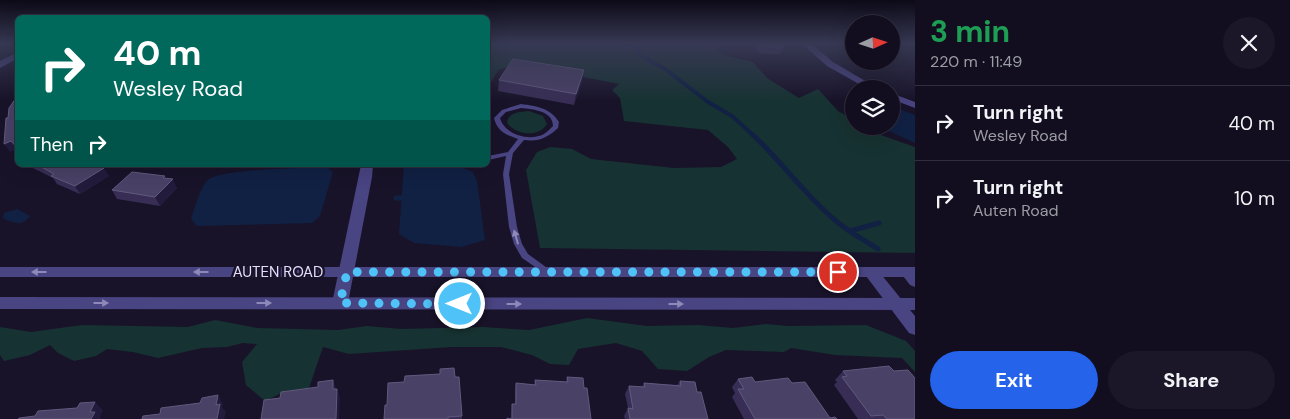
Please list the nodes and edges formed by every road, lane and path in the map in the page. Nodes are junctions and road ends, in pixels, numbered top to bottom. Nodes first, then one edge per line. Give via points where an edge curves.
1 (831, 63) edge
2 (858, 80) edge
3 (900, 99) edge
4 (915, 105) edge
5 (522, 138) junction
6 (510, 153) junction
7 (490, 158) edge
8 (367, 167) edge
9 (0, 272) edge
10 (347, 272) junction
11 (547, 272) junction
12 (871, 272) junction
13 (912, 275) edge
14 (0, 303) edge
15 (340, 303) junction
16 (896, 304) junction
17 (915, 304) edge
18 (915, 328) edge

1 - 2 street
3 - 4 street
5 - 5 lane via 538,138 552,132 556,122 539,108 521,106 499,115 496,120 502,130
5 - 6 lane
6 - 7 lane
11 -> 6 lane via 525,256 518,244 506,174
8 - 10 street
10 -> 9 street, AUTEN ROAD
10 - 11 street, AUTEN ROAD
10 - 15 street
11 - 12 street, AUTEN ROAD
12 - 13 street, AUTEN ROAD
12 - 16 street
14 -> 15 street, AUTEN ROAD
15 -> 16 street, AUTEN ROAD
16 - 17 street, AUTEN ROAD
16 - 18 street

